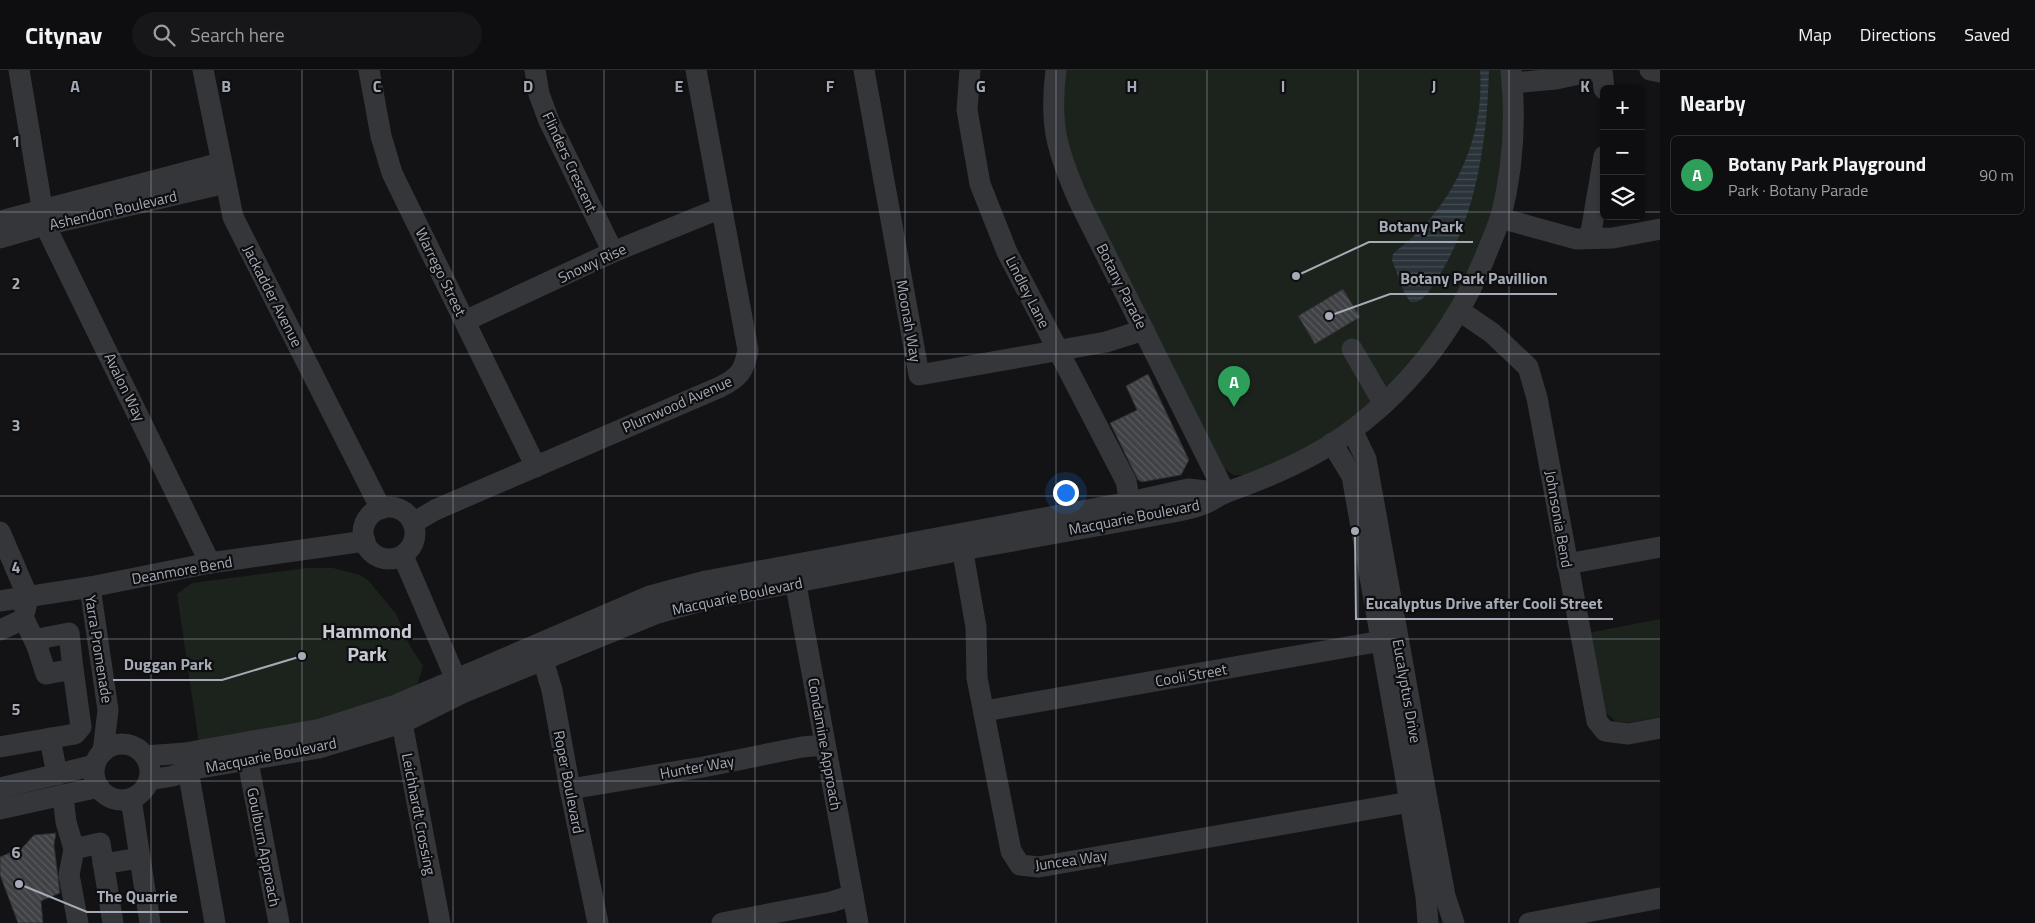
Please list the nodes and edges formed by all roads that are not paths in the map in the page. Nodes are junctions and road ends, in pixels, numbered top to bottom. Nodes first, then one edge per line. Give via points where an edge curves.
1 (19, 70) edge
2 (203, 70) edge
3 (369, 70) edge
4 (535, 70) edge
5 (696, 70) edge
6 (864, 70) edge
7 (970, 70) edge
8 (1056, 70) edge
9 (1597, 70) edge
10 (1602, 70) edge
11 (1650, 70) edge
12 (1660, 72) edge
13 (1512, 76) edge
14 (1604, 85) edge
15 (224, 173) junction
16 (1601, 175) edge
17 (721, 208) junction
18 (44, 218) junction
19 (1500, 218) junction
20 (0, 221) edge
21 (1660, 229) edge
22 (0, 238) edge
23 (1590, 238) junction
24 (613, 252) junction
25 (1460, 311) junction
26 (465, 321) junction
27 (1144, 330) junction
28 (1352, 349) dead end
29 (1057, 350) junction
30 (1384, 404) junction
31 (1352, 430) junction
32 (1332, 444) junction
33 (536, 467) junction
34 (1225, 493) junction
35 (1130, 502) junction
36 (381, 509) junction
37 (413, 522) junction
38 (0, 532) edge
39 (365, 540) junction
40 (961, 542) junction
41 (1660, 548) edge
42 (403, 556) junction
43 (210, 563) junction
44 (1567, 564) junction
45 (794, 574) junction
46 (90, 587) junction
47 (28, 597) junction
48 (0, 601) edge
49 (24, 619) junction
50 (0, 630) edge
51 (1390, 640) junction
52 (37, 646) junction
53 (540, 652) junction
54 (73, 669) junction
55 (459, 686) junction
56 (108, 710) junction
57 (985, 711) junction
58 (399, 714) junction
59 (1660, 728) edge
60 (50, 738) junction
61 (825, 745) junction
62 (0, 747) edge
63 (136, 750) junction
64 (246, 751) junction
65 (99, 758) junction
66 (188, 770) junction
67 (57, 775) junction
68 (149, 780) junction
69 (0, 788) edge
70 (570, 789) junction
71 (114, 795) junction
72 (63, 796) junction
73 (1418, 801) junction
74 (0, 809) edge
75 (138, 848) junction
76 (74, 849) junction
77 (103, 864) junction
78 (853, 895) junction
79 (1660, 898) edge
80 (78, 923) edge
81 (113, 923) edge
82 (150, 923) edge
83 (216, 923) edge
84 (279, 923) edge
85 (440, 923) edge
86 (598, 923) edge
87 (722, 923) edge
88 (858, 923) edge
89 (1428, 923) edge
90 (1454, 923) edge
91 (1529, 923) edge

1 - 18 street, Avalon Way
2 - 15 street, Jackadder Avenue
3 - 26 street, Warrego Street via 381,136 392,173
4 - 24 street, Flinders Crescent via 549,121
5 - 17 street, Plumwood Avenue
6 - 29 street, Moonah Way via 919,375
7 - 29 street, Lindley Lane via 967,110 980,184 1007,252
8 - 27 street, Botany Parade via 1053,114 1062,162
9 - 13 street via 1556,79
10 - 14 street
11 - 12 street
13 - 19 street, Macquarie Boulevard via 1514,129
15 - 18 street, Ashendon Boulevard
15 - 36 street, Jackadder Avenue via 233,217
16 - 23 street
17 - 24 street, Snowy Rise
17 - 33 street, Plumwood Avenue via 748,350 738,376 720,387
18 - 20 street, Ashendon Boulevard
18 - 22 street, Ashendon Boulevard
18 - 43 street, Avalon Way
19 - 23 street via 1576,239
19 - 25 street, Macquarie Boulevard
21 - 23 street via 1612,238
24 - 26 street, Snowy Rise
25 - 30 street, Macquarie Boulevard via 1438,344
25 - 44 street, Johnsonia Bend via 1492,333 1528,367 1537,398
26 - 33 street, Warrego Street
27 - 29 street, Moonah Way via 1106,342
27 - 34 street, Botany Parade
28 - 30 street
29 - 35 street, Lindley Lane via 1126,480
30 - 31 street, Macquarie Boulevard
31 - 32 street, Macquarie Boulevard
31 - 51 street, Eucalyptus Drive via 1366,459
32 - 34 street, Macquarie Boulevard via 1257,482
32 - 51 street, Eucalyptus Drive via 1352,476
33 - 37 street, Plumwood Avenue
34 - 35 street, Macquarie Boulevard via 1188,488
34 - 40 street, Macquarie Boulevard via 1202,505 1174,512
35 - 40 street, Macquarie Boulevard
36 - 37 street via 399,510
36 - 39 street via 366,522
37 - 42 street via 413,545
38 - 47 street
39 - 42 street via 373,554 380,558
39 - 43 street, Deanmore Bend
40 - 45 street, Macquarie Boulevard
40 - 57 street, Juncea Way via 976,628 977,678
41 - 44 street
42 - 55 street
43 - 46 street, Deanmore Bend
44 - 59 street, Johnsonia Bend via 1597,721 1605,731 1628,734
45 - 53 street, Macquarie Boulevard via 655,614 570,648
45 - 61 street, Condamine Approach
46 - 47 street, Deanmore Bend
46 - 56 street, Yarra Promenade
47 - 48 street, Deanmore Bend
47 - 49 street
49 - 50 street
49 - 52 street
51 - 57 street, Cooli Street
51 - 73 street, Eucalyptus Drive
52 - 54 street via 46,674
52 - 54 street via 44,638 69,633
53 - 55 street, Macquarie Boulevard
53 - 70 street, Roper Boulevard via 552,690
54 - 60 street via 81,727 75,734
55 - 58 street, Macquarie Boulevard
56 - 63 street, Yarra Promenade
56 - 65 street, Yarra Promenade
57 - 73 street, Juncea Way via 1011,851 1020,865 1038,867
58 - 64 street, Macquarie Boulevard via 319,748
58 - 85 street, Leichhardt Crossing
60 - 62 street
60 - 67 street
61 - 70 street, Hunter Way
61 - 78 street, Condamine Approach
63 - 64 street, Macquarie Boulevard via 185,753
63 - 65 street via 115,745
63 - 68 street via 148,763
64 - 66 street, Macquarie Boulevard
64 - 84 street, Goulburn Approach
65 - 67 street
65 - 71 street via 94,772
66 - 68 street, Macquarie Boulevard
66 - 83 street
67 - 69 street
68 - 71 street via 142,791
70 - 86 street, Roper Boulevard
71 - 72 street
71 - 75 street
72 - 74 street
72 - 76 street
73 - 89 street, Eucalyptus Drive
73 - 90 street, Eucalyptus Drive
75 - 77 street
75 - 82 street
76 - 77 street via 100,843
76 - 80 street via 69,875
77 - 81 street
78 - 87 street
78 - 88 street, Condamine Approach
79 - 91 street

